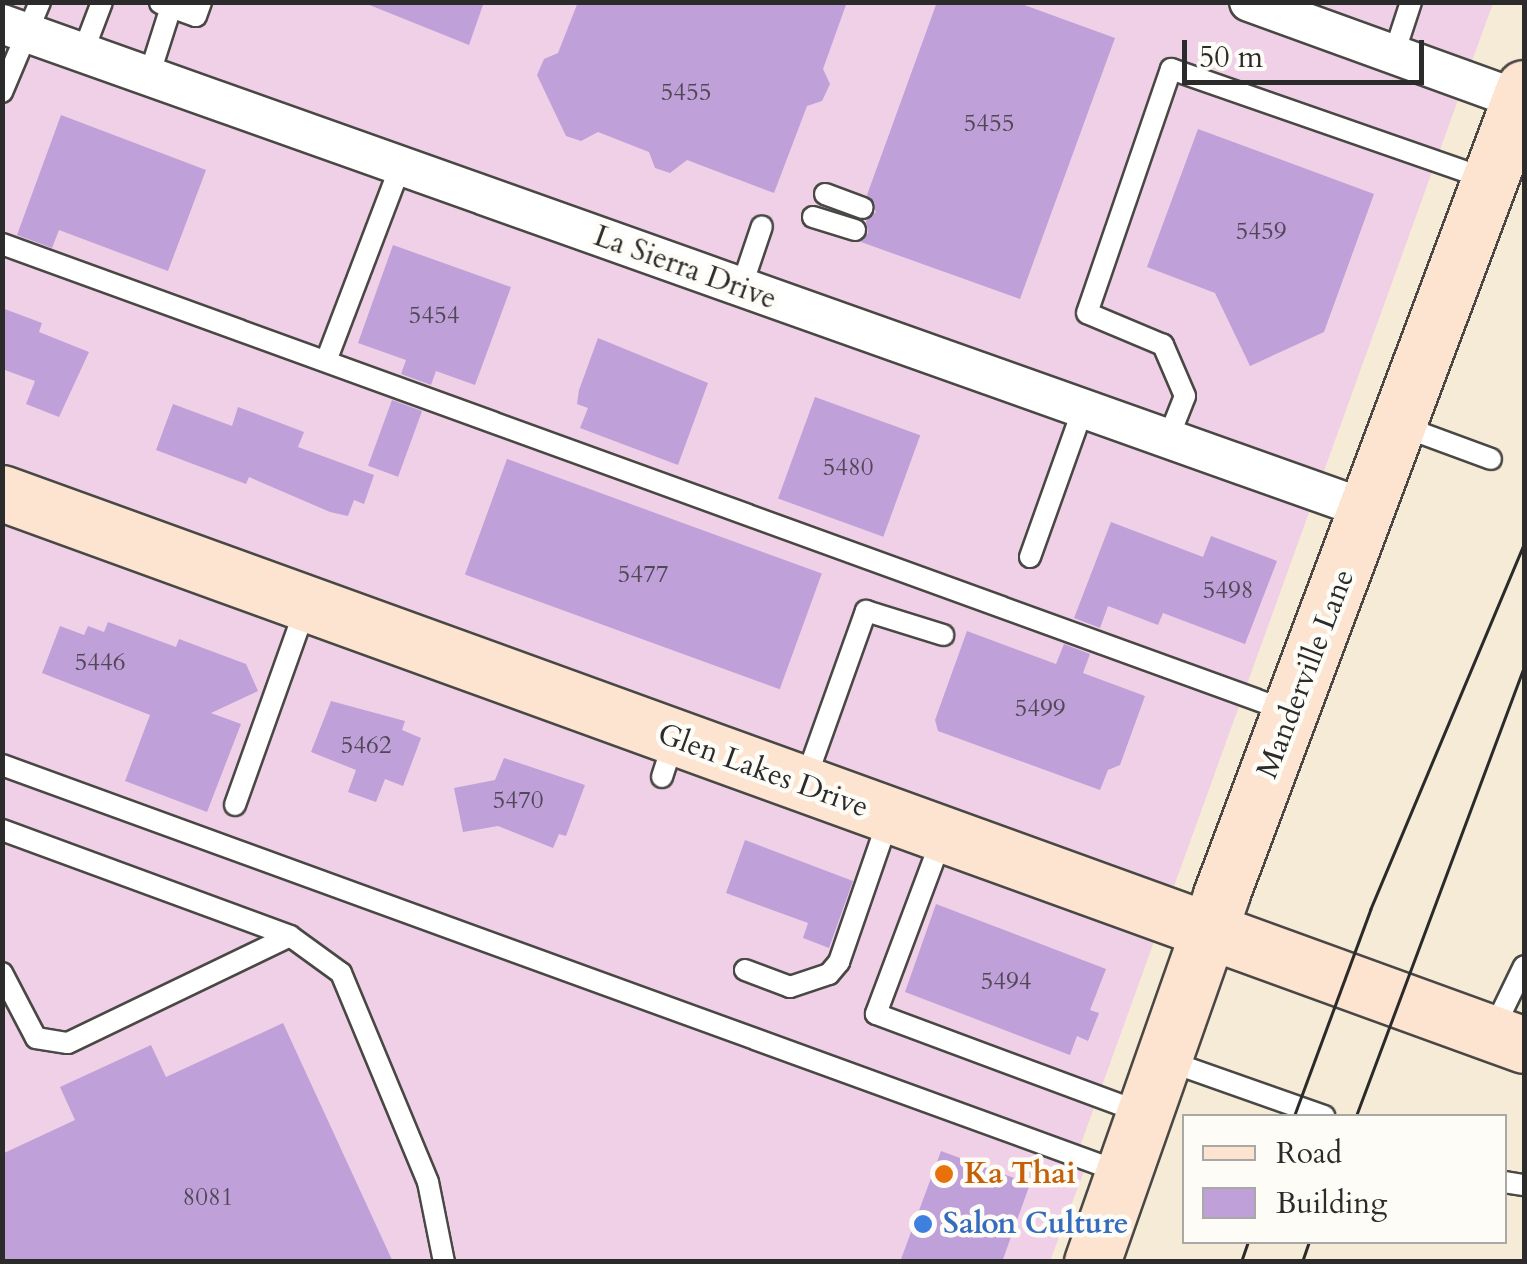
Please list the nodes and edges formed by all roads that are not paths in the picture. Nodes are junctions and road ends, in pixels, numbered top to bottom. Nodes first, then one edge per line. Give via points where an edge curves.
1 (102, 2) edge
2 (201, 2) edge
3 (1249, 2) edge
4 (1412, 2) edge
5 (165, 5) edge
6 (23, 20) edge
7 (82, 52) junction
8 (1394, 54) junction
9 (149, 76) junction
10 (2, 92) edge
11 (1522, 94) edge
12 (400, 167) junction
13 (1490, 180) junction
14 (825, 194) dead end
15 (863, 208) dead end
16 (812, 217) dead end
17 (762, 226) dead end
18 (855, 230) dead end
19 (2, 244) edge
20 (741, 288) junction
21 (326, 361) junction
22 (1083, 409) junction
23 (1399, 425) junction
24 (1168, 439) junction
25 (1491, 459) dead end
26 (2, 493) edge
27 (1368, 510) junction
28 (1030, 558) dead end
29 (308, 603) junction
30 (943, 635) dead end
31 (1290, 712) junction
32 (2, 765) edge
33 (804, 786) junction
34 (234, 805) dead end
35 (889, 818) junction
36 (2, 830) edge
37 (942, 836) junction
38 (1207, 935) junction
39 (290, 936) junction
40 (1524, 966) edge
41 (745, 970) dead end
42 (2, 973) edge
43 (1508, 1039) edge
44 (1163, 1059) junction
45 (1144, 1114) junction
46 (1318, 1114) edge
47 (1109, 1229) edge
48 (444, 1262) edge

1 - 7 lane
2 - 5 lane via 196,16
3 - 8 street
4 - 8 lane
5 - 9 lane
6 - 7 street, La Sierra Drive
6 - 10 lane
7 - 9 street, La Sierra Drive
8 - 11 street
9 - 12 street, La Sierra Drive
11 - 13 street, Manderville Lane
12 - 20 street, La Sierra Drive
12 - 21 lane
13 - 23 street, Manderville Lane
13 - 24 lane via 1170,69 1087,313 1163,345 1185,396
14 - 15 lane
16 - 18 lane
17 - 20 lane
19 - 21 lane
20 - 22 street, La Sierra Drive
21 - 31 lane
22 - 24 street, La Sierra Drive
22 - 28 lane
23 - 25 lane
23 - 27 street, Manderville Lane
24 - 27 street, La Sierra Drive
26 - 29 street, Glen Lakes Drive
27 - 31 street, Manderville Lane
29 - 33 street, Glen Lakes Drive via 668,758
29 - 34 lane
30 - 33 lane via 866,611
31 - 38 street, Manderville Lane
32 - 47 lane
33 - 35 street, Glen Lakes Drive
35 - 37 street, Glen Lakes Drive
35 - 41 lane via 840,962 829,974 790,987
36 - 39 lane
37 - 38 street, Glen Lakes Drive
37 - 45 lane via 876,1014
38 - 43 street, Glen Lakes Drive
38 - 44 street, Manderville Lane
39 - 42 lane via 68,1043 36,1038
39 - 48 lane via 341,974 428,1182
40 - 43 lane
44 - 45 street, Manderville Lane
44 - 46 lane
45 - 47 street, Manderville Lane

